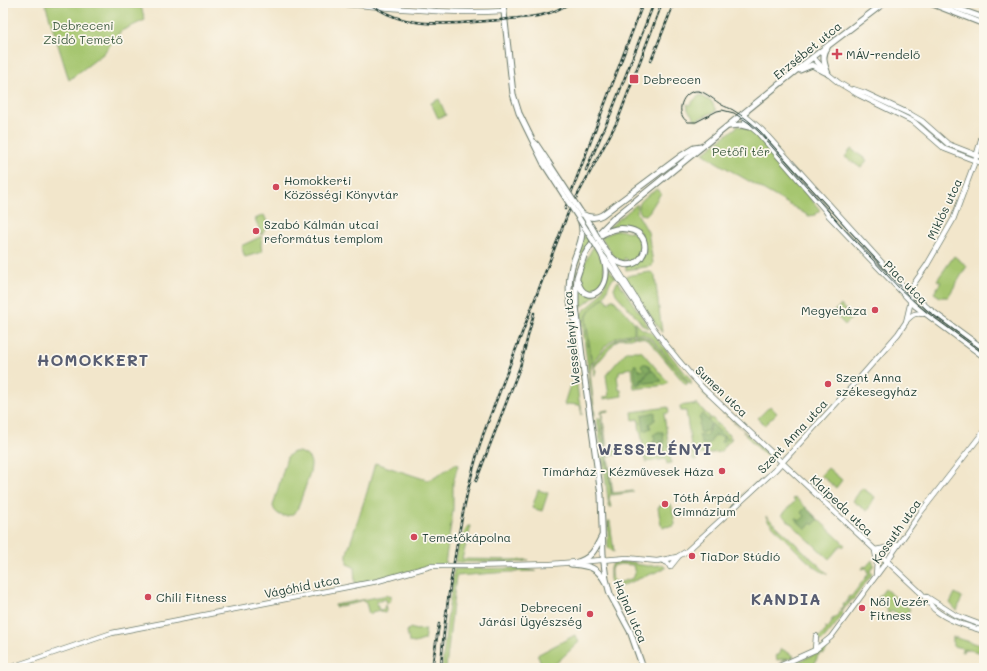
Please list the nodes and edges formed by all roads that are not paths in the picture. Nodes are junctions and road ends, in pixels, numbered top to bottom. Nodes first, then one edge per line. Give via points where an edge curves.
1 (331, 3) edge
2 (503, 3) edge
3 (884, 3) edge
4 (930, 3) edge
5 (942, 3) edge
6 (504, 11) junction
7 (984, 18) edge
8 (984, 24) edge
9 (830, 44) junction
10 (813, 57) junction
11 (826, 73) junction
12 (792, 74) junction
13 (744, 114) junction
14 (728, 126) junction
15 (749, 126) junction
16 (984, 130) edge
17 (702, 147) junction
18 (976, 158) junction
19 (984, 158) edge
20 (546, 163) junction
21 (984, 164) edge
22 (582, 214) junction
23 (581, 223) junction
24 (593, 241) junction
25 (600, 246) junction
26 (604, 253) junction
27 (578, 277) junction
28 (899, 290) junction
29 (909, 291) junction
30 (910, 301) junction
31 (926, 315) junction
32 (906, 322) junction
33 (579, 333) junction
34 (984, 349) edge
35 (984, 357) edge
36 (984, 431) edge
37 (783, 462) junction
38 (602, 536) junction
39 (899, 543) junction
40 (875, 550) junction
41 (679, 556) junction
42 (635, 559) joint
43 (661, 560) junction
44 (604, 561) junction
45 (887, 561) junction
46 (571, 564) junction
47 (876, 576) junction
48 (608, 588) junction
49 (922, 594) junction
50 (942, 608) junction
51 (938, 611) junction
52 (984, 626) edge
53 (984, 631) edge
54 (824, 643) junction
55 (815, 650) junction
56 (776, 667) edge
57 (9, 668) edge
58 (643, 668) edge

1 - 6 street via 446,12
2 - 6 main road
3 - 9 main road, Erzsébet utca
4 - 8 main road
5 - 7 main road
6 - 20 main road via 513,94 536,150
9 - 10 main road, Erzsébet utca
9 - 11 main road via 823,54
10 - 11 street
10 - 12 main road, Erzsébet utca
11 - 12 main road via 812,65
11 - 18 street via 859,95 914,122 945,149
12 - 13 main road, Erzsébet utca
13 - 14 main road, Wesselényi utca
13 - 15 street
13 - 29 street, Piac utca via 762,130
14 - 15 main road
14 - 17 main road, Wesselényi utca
15 - 28 street, Piac utca
16 - 18 street, Miklós utca
17 - 22 main road via 694,148 681,156 598,217 589,218
17 - 24 main road, Wesselényi utca via 613,220
18 - 19 street
18 - 21 street
18 - 29 street, Miklós utca via 953,220 927,266
20 - 22 main road, bridge
20 - 23 main road, bridge
22 - 25 main road, bridge
23 - 25 main road, bridge
23 - 33 main road via 582,236 570,280 570,305
24 - 26 main road via 609,230 624,228 638,233 645,244 642,256 631,265 617,262
24 - 27 main road, Wesselényi utca via 584,256
25 - 26 main road
26 - 27 main road via 606,272 601,289 594,294 586,293 580,287
26 - 37 street, Sumen utca via 671,351 698,382
27 - 33 main road, Wesselényi utca via 576,296
28 - 29 street
28 - 30 street, Piac utca
29 - 30 street, Szent Anna utca
29 - 34 street, Piac utca
30 - 31 street, Piac utca
30 - 32 street, Szent Anna utca
31 - 32 street via 917,313
31 - 35 street, Piac utca
32 - 37 street, Szent Anna utca
33 - 38 main road, Wesselényi utca via 601,495
36 - 39 street, Kossuth utca
37 - 40 street, Klaipeda utca
37 - 41 street, Szent Anna utca
38 - 44 main road, Wesselényi utca
38 - 46 main road via 589,558
39 - 40 street
39 - 45 street, Kossuth utca
40 - 45 street, Klaipeda utca
40 - 47 street
41 - 43 street, Szent Anna utca
41 - 43 street via 670,567
42 - 43 street, Szent Anna utca
42 - 44 street, Vágóhíd utca
44 - 46 street, Vágóhíd utca
44 - 48 main road, Hajnal utca
45 - 47 street, Kossuth utca
45 - 49 street, Klaipeda utca
46 - 48 main road via 588,566 596,570
46 - 57 street, Vágóhíd utca, bridge via 430,566 378,582 112,632
47 - 54 street, Kossuth utca
48 - 58 main road, Hajnal utca via 629,627
49 - 50 street
49 - 51 street
50 - 51 street
50 - 52 street
51 - 53 street via 952,620
54 - 55 street, Kossuth utca
54 - 55 street via 816,638
55 - 56 street, Kossuth utca

